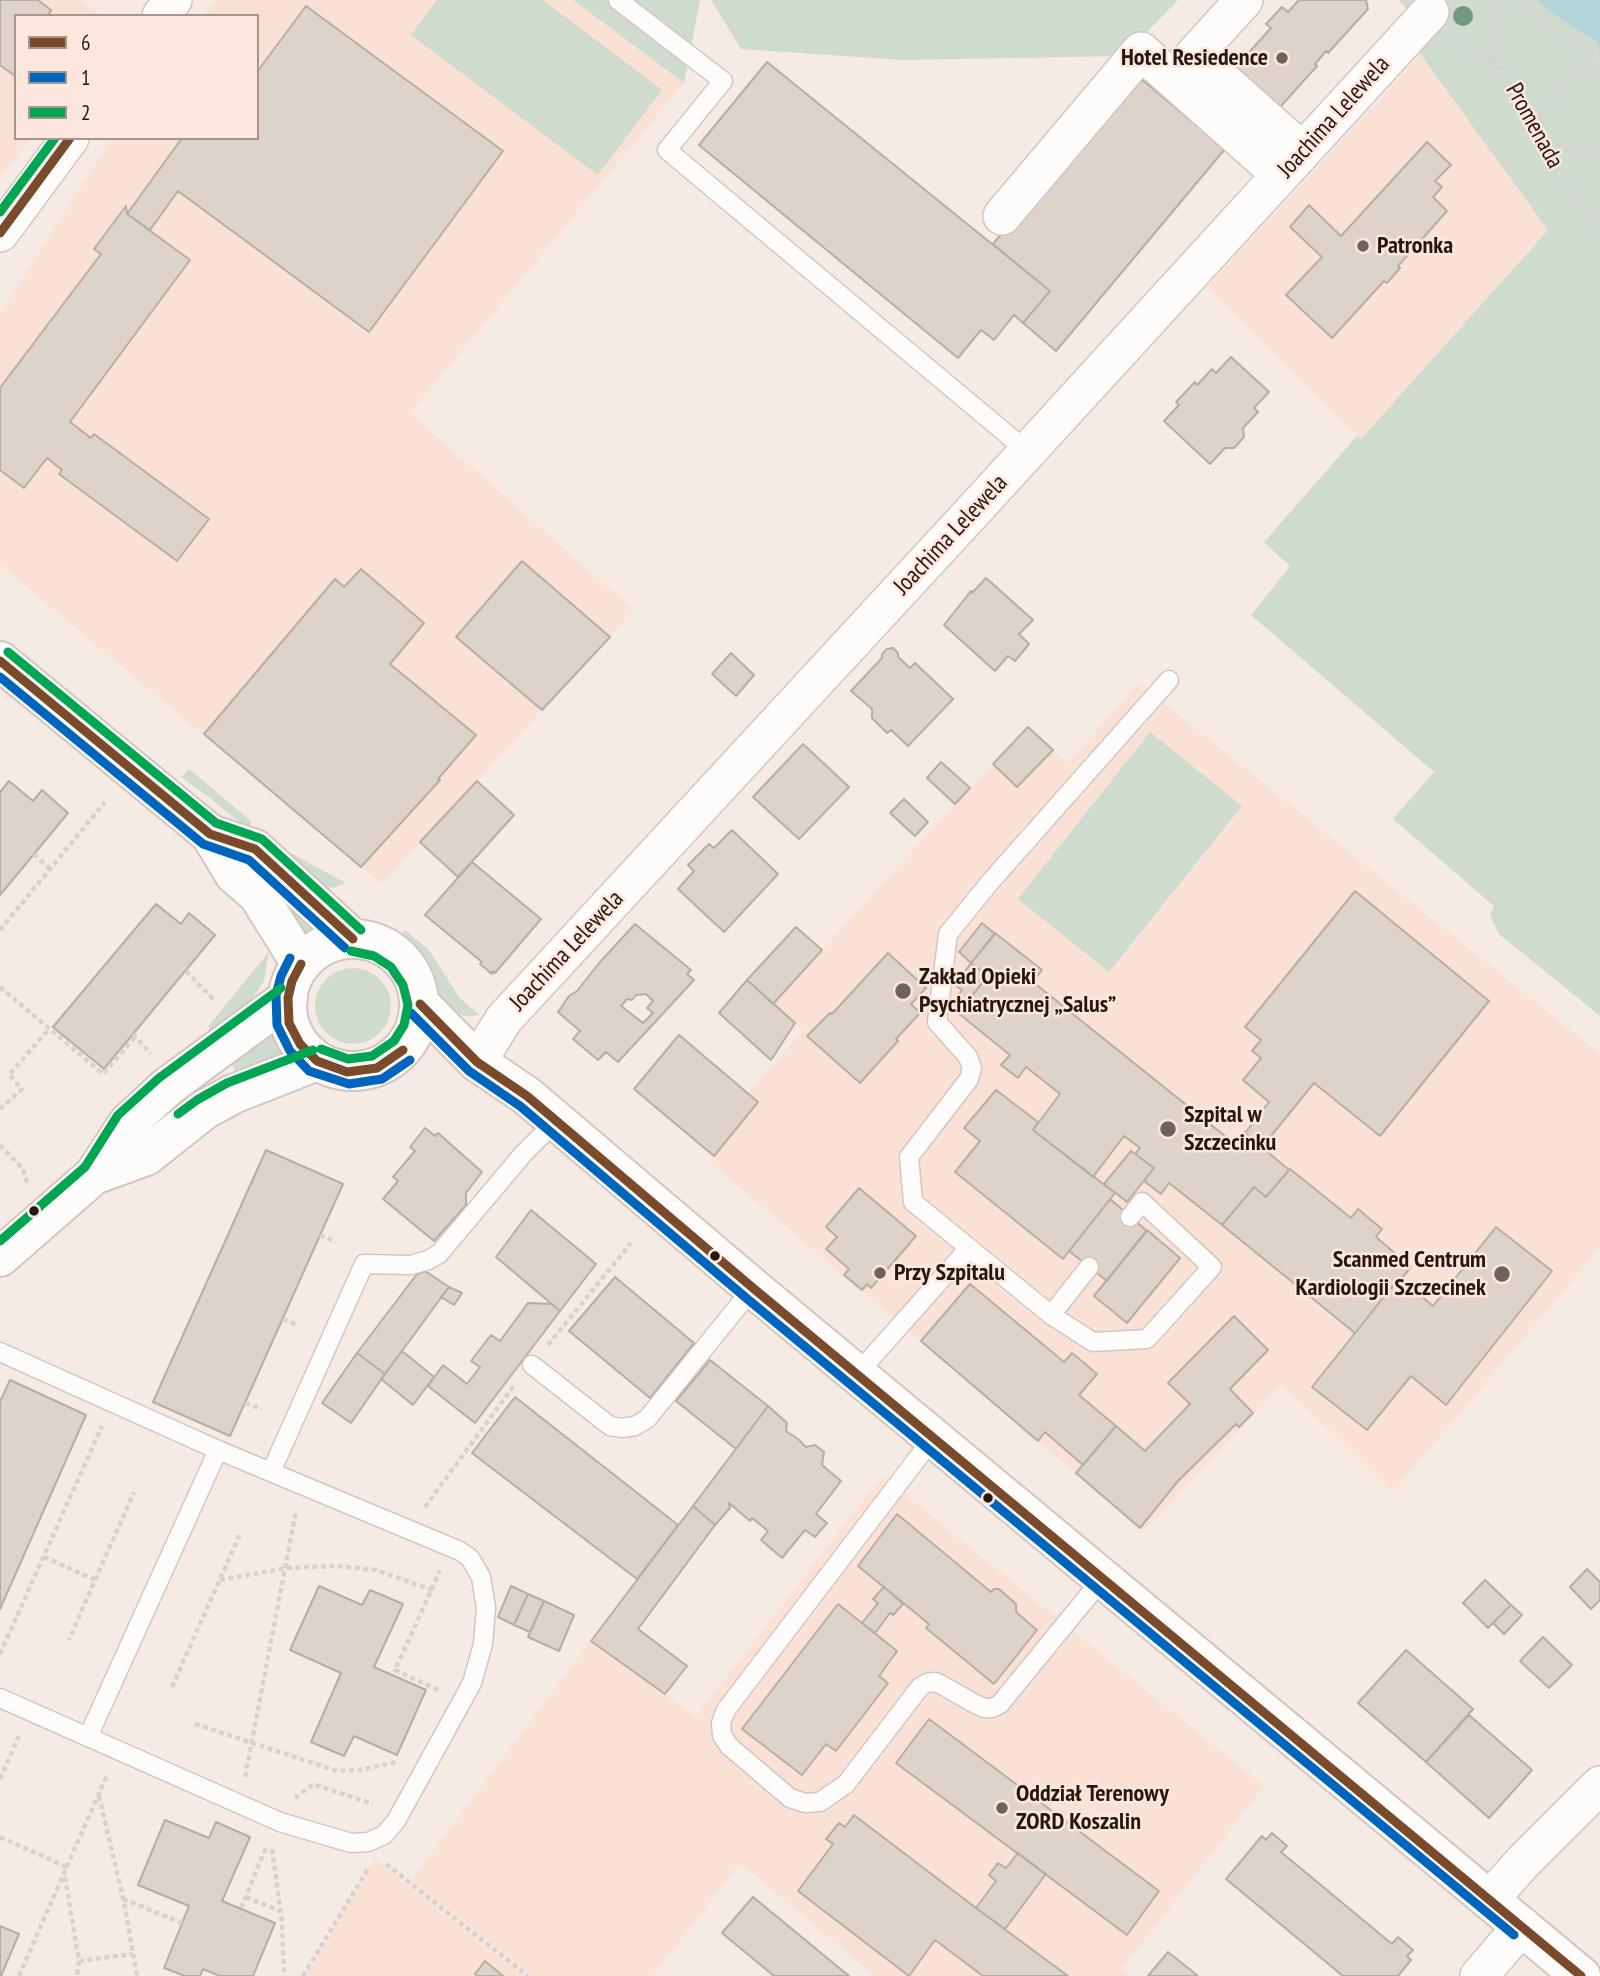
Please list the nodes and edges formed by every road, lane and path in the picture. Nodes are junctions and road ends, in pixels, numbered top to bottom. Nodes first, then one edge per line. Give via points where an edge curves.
1 (618, 0) edge
2 (1244, 0) edge
3 (1493, 0) edge
4 (1510, 0) edge
5 (1430, 12) joint
6 (1600, 48) edge
7 (1588, 50) junction
8 (1494, 64) junction
9 (1578, 65) junction
10 (1600, 74) edge
11 (1533, 128) junction
12 (70, 140) edge
13 (1539, 141) junction
14 (1600, 160) edge
15 (1292, 163) junction
16 (1002, 216) dead end
17 (1600, 227) edge
18 (0, 233) edge
19 (1027, 451) junction
20 (0, 660) edge
21 (1169, 680) dead end
22 (105, 802) dead end
23 (210, 834) junction
24 (34, 854) dead end
25 (50, 869) junction
26 (0, 930) edge
27 (353, 939) junction
28 (186, 971) dead end
29 (294, 981) junction
30 (0, 987) edge
31 (215, 1001) dead end
32 (420, 1004) junction
33 (49, 1029) junction
34 (403, 1050) junction
35 (152, 1055) dead end
36 (317, 1061) junction
37 (477, 1062) junction
38 (0, 1109) edge
39 (556, 1121) junction
40 (0, 1145) edge
41 (94, 1175) junction
42 (28, 1187) dead end
43 (1130, 1217) dead end
44 (320, 1235) dead end
45 (336, 1242) dead end
46 (969, 1248) junction
47 (0, 1256) edge
48 (1089, 1267) dead end
49 (753, 1288) junction
50 (1051, 1315) junction
51 (283, 1319) dead end
52 (299, 1326) dead end
53 (0, 1352) edge
54 (532, 1365) dead end
55 (857, 1374) junction
56 (245, 1402) dead end
57 (262, 1409) dead end
58 (106, 1419) dead end
59 (933, 1438) junction
60 (218, 1450) junction
61 (271, 1472) junction
62 (134, 1492) dead end
63 (298, 1503) dead end
64 (240, 1534) dead end
65 (44, 1557) junction
66 (443, 1565) dead end
67 (286, 1568) junction
68 (1103, 1578) junction
69 (96, 1580) junction
70 (220, 1580) junction
71 (432, 1590) junction
72 (69, 1640) dead end
73 (0, 1654) edge
74 (172, 1687) dead end
75 (443, 1692) dead end
76 (0, 1698) edge
77 (195, 1724) dead end
78 (24, 1725) dead end
79 (88, 1737) junction
80 (252, 1742) junction
81 (112, 1764) dead end
82 (398, 1772) dead end
83 (0, 1779) edge
84 (1600, 1785) edge
85 (99, 1794) junction
86 (239, 1804) junction
87 (378, 1806) dead end
88 (276, 1820) junction
89 (0, 1837) edge
90 (359, 1844) junction
91 (376, 1856) junction
92 (67, 1867) junction
93 (64, 1874) junction
94 (246, 1896) junction
95 (123, 1899) junction
96 (1490, 1899) junction
97 (240, 1908) dead end
98 (281, 1912) junction
99 (182, 1923) dead end
100 (1522, 1926) junction
101 (134, 1954) junction
102 (79, 1961) junction
103 (19, 1976) edge
104 (77, 1976) edge
105 (137, 1976) edge
106 (284, 1976) edge
107 (303, 1976) edge
108 (528, 1976) edge
109 (1479, 1976) edge
110 (1581, 1976) edge

1 - 19 lane via 723,81 667,150
2 - 15 street via 1194,55
3 - 8 path
4 - 7 path
5 - 8 path, Promenada via 1432,24 1445,41
5 - 15 street, Joachima Lelewela
6 - 7 path
7 - 9 path
8 - 11 path, Promenada via 1517,90
9 - 10 path
9 - 11 path
11 - 13 path, Promenada
12 - 18 street
13 - 14 path
13 - 17 path, Promenada
15 - 16 street via 1141,51
15 - 19 street, Joachima Lelewela
19 - 37 street, Joachima Lelewela via 504,1019
20 - 23 street
21 - 46 lane via 948,934 937,1022 972,1068 969,1079 909,1157 913,1202
22 - 25 path
23 - 27 street via 255,849
23 - 29 street via 234,874 258,895
24 - 25 path
25 - 26 path
27 - 29 street via 316,951
27 - 32 street via 379,944 400,958 414,980
28 - 31 path
29 - 36 street via 289,1023 300,1044
29 - 41 street via 128,1123
30 - 33 path
32 - 34 street via 416,1029
32 - 37 street
33 - 35 path via 103,1074 134,1036
33 - 38 path via 9,1075 22,1088
34 - 36 street via 377,1068 346,1072
34 - 37 street
36 - 41 street via 233,1094 204,1110 146,1156
37 - 39 street
39 - 49 street
39 - 61 lane via 439,1254 411,1265 364,1264
40 - 42 path via 23,1169
41 - 47 street
43 - 50 lane via 1142,1202 1212,1267 1147,1339 1093,1342
44 - 45 path
46 - 50 lane
46 - 55 lane
48 - 50 lane
49 - 54 lane via 647,1419 635,1426 610,1426
49 - 55 street
51 - 52 path
53 - 60 lane
55 - 59 street
56 - 57 path
58 - 65 path
59 - 68 street
59 - 68 lane via 726,1710 721,1723 729,1746 790,1798 820,1802 846,1784 927,1683 942,1685 985,1708 1000,1703
60 - 61 lane
60 - 79 lane
61 - 90 lane via 460,1551 476,1567 484,1588 483,1644 472,1683 397,1821 384,1835
62 - 69 path
63 - 67 path
64 - 70 path
65 - 69 path
65 - 73 path
66 - 71 path
67 - 70 path
67 - 71 path via 358,1567
67 - 80 path
68 - 96 street
69 - 72 path
70 - 74 path
71 - 75 path via 394,1673
76 - 79 lane
77 - 80 path
78 - 83 path
79 - 86 lane
80 - 82 path via 337,1770 404,1760
80 - 86 path
81 - 85 path
84 - 96 street
85 - 92 path
85 - 95 path
86 - 88 lane
87 - 88 path via 313,1784 280,1809
88 - 90 lane
89 - 92 path
90 - 91 path
91 - 107 path
91 - 108 path
92 - 93 path
93 - 102 path
93 - 103 path
94 - 97 path
94 - 98 path
94 - 98 path via 270,1838
95 - 99 path
95 - 101 path
96 - 100 street
98 - 106 path
100 - 109 street
100 - 110 street
101 - 102 path
101 - 105 path
102 - 104 path

